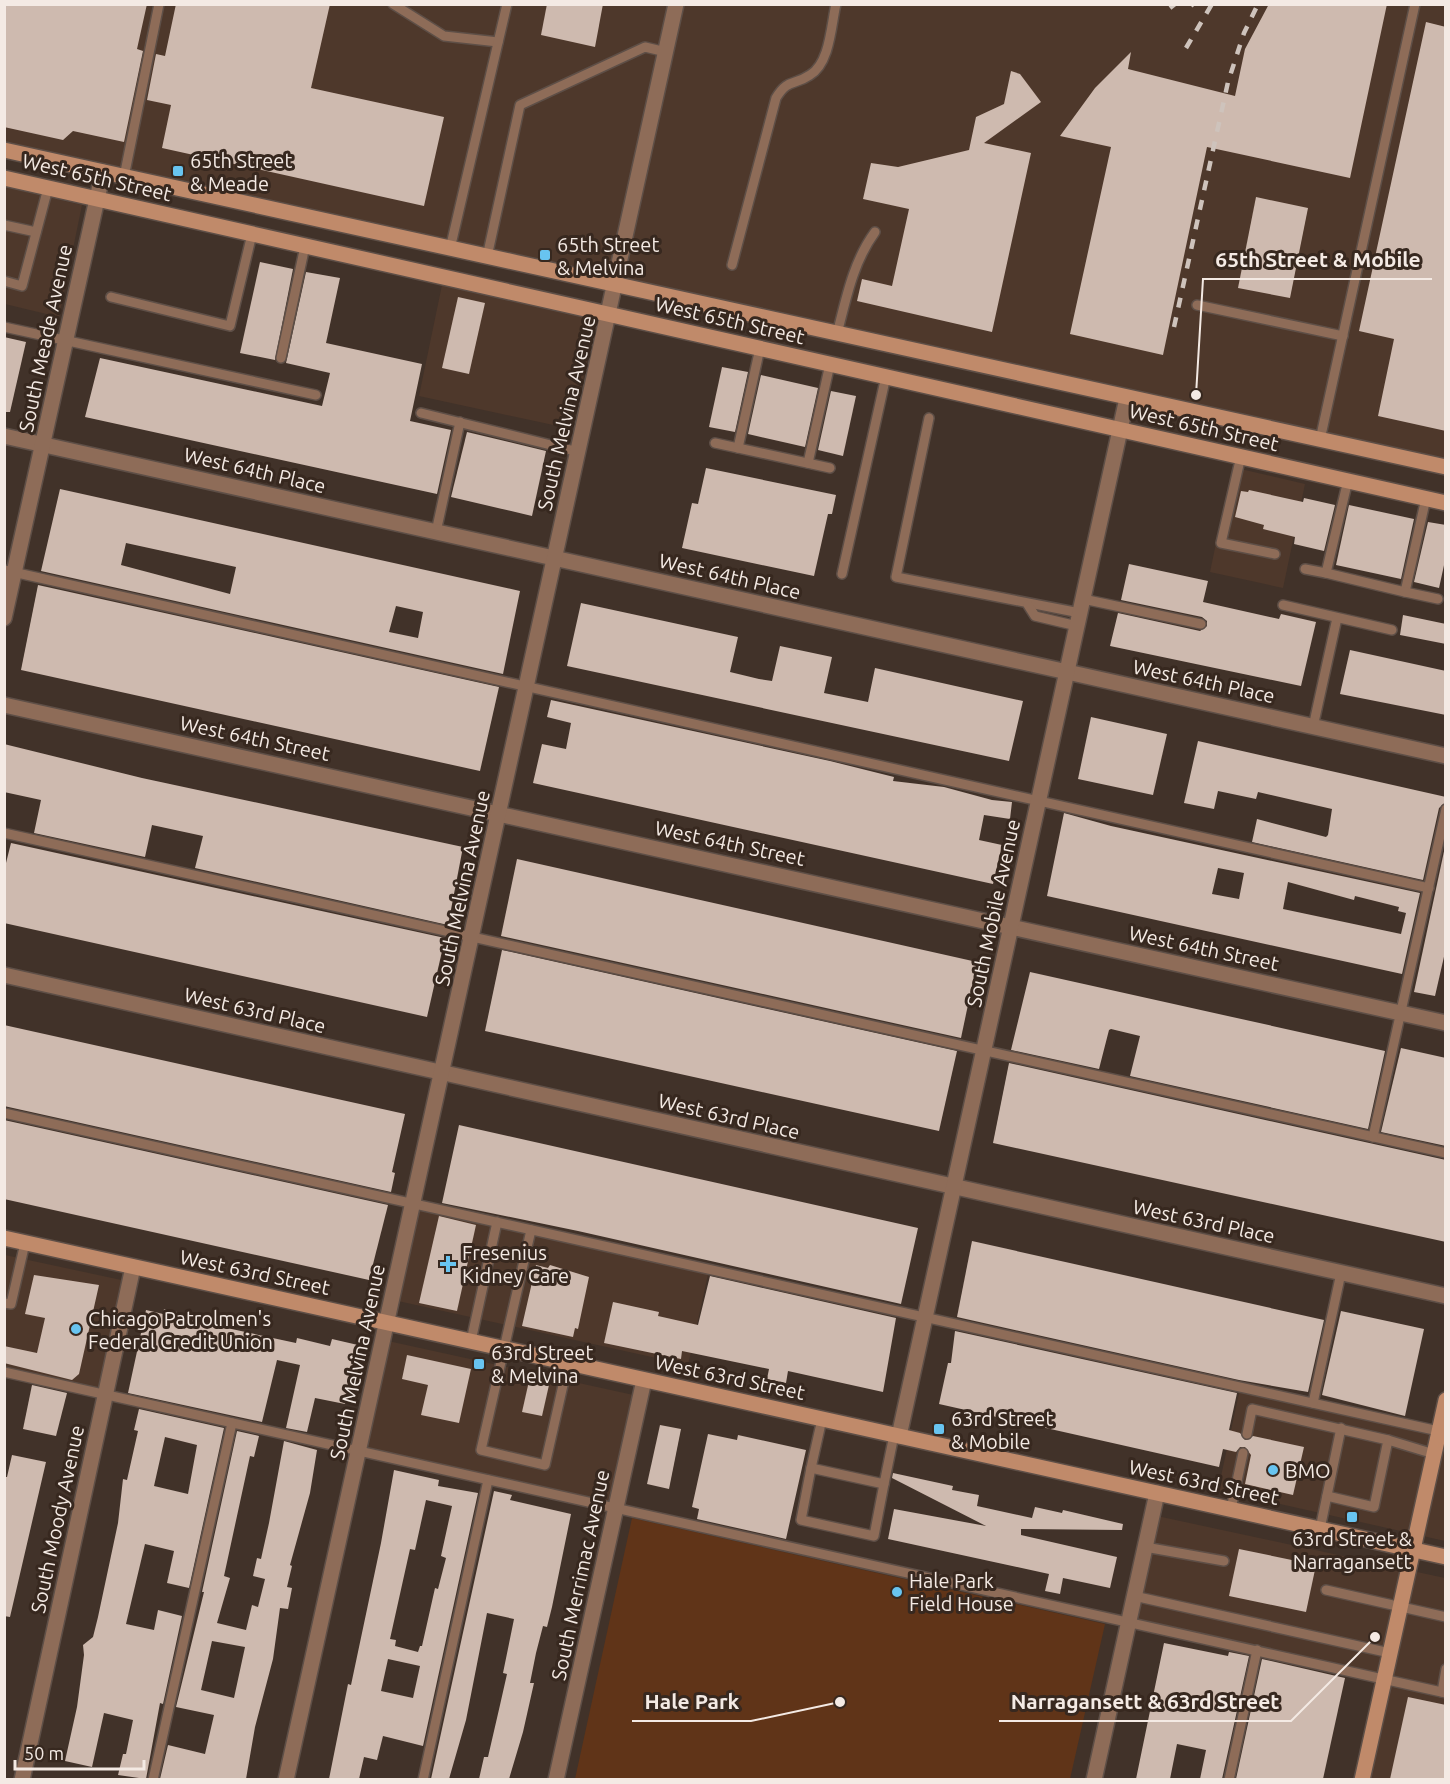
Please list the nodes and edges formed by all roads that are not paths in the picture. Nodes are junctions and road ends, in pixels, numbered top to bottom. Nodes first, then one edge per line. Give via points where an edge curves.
1 (159, 4) edge
2 (393, 4) edge
3 (507, 4) edge
4 (676, 4) edge
5 (836, 4) edge
6 (1415, 4) edge
7 (498, 42) junction
8 (666, 52) junction
9 (4, 150) edge
10 (103, 172) junction
11 (124, 177) junction
12 (4, 178) edge
13 (48, 188) junction
14 (97, 199) junction
15 (4, 225) edge
16 (36, 232) junction
17 (875, 232) dead end
18 (252, 234) junction
19 (305, 246) junction
20 (450, 249) junction
21 (486, 257) junction
22 (732, 265) dead end
23 (4, 281) edge
24 (616, 286) junction
25 (111, 297) dead end
26 (1197, 306) dead end
27 (610, 314) junction
28 (4, 327) edge
29 (837, 334) junction
30 (1342, 336) junction
31 (66, 340) junction
32 (760, 348) junction
33 (281, 358) dead end
34 (830, 364) junction
35 (886, 376) junction
36 (316, 396) dead end
37 (1127, 398) junction
38 (421, 413) dead end
39 (929, 418) dead end
40 (460, 422) junction
41 (1120, 429) junction
42 (4, 436) edge
43 (1320, 440) junction
44 (715, 443) dead end
45 (43, 444) junction
46 (738, 448) junction
47 (579, 452) junction
48 (1241, 456) junction
49 (808, 463) junction
50 (1446, 466) edge
51 (830, 468) dead end
52 (1348, 480) junction
53 (1426, 498) junction
54 (1446, 502) edge
55 (436, 532) junction
56 (1275, 554) dead end
57 (555, 558) junction
58 (1305, 569) dead end
59 (9, 571) edge
60 (1326, 573) junction
61 (842, 574) dead end
62 (1405, 592) junction
63 (1438, 599) dead end
64 (1282, 605) dead end
65 (1080, 612) junction
66 (4, 618) edge
67 (1337, 618) junction
68 (1201, 624) dead end
69 (1392, 630) dead end
70 (1067, 672) junction
71 (528, 687) junction
72 (4, 705) edge
73 (1312, 727) junction
74 (1446, 756) edge
75 (1039, 799) junction
76 (1446, 809) edge
77 (500, 814) junction
78 (4, 833) edge
79 (1429, 888) junction
80 (1011, 927) junction
81 (472, 938) junction
82 (4, 975) edge
83 (1401, 1013) junction
84 (1446, 1023) edge
85 (984, 1052) junction
86 (443, 1074) junction
87 (4, 1113) edge
88 (1373, 1137) junction
89 (1446, 1153) edge
90 (954, 1188) junction
91 (414, 1204) junction
92 (497, 1222) junction
93 (531, 1230) junction
94 (4, 1238) edge
95 (25, 1243) junction
96 (133, 1267) junction
97 (1341, 1273) junction
98 (1446, 1296) edge
99 (4, 1303) edge
100 (926, 1317) junction
101 (388, 1323) junction
102 (471, 1341) junction
103 (504, 1349) junction
104 (568, 1363) junction
105 (4, 1372) edge
106 (644, 1380) junction
107 (105, 1394) junction
108 (1446, 1400) edge
109 (1313, 1403) junction
110 (822, 1419) junction
111 (232, 1423) junction
112 (1341, 1428) junction
113 (1442, 1431) edge
114 (1247, 1434) dead end
115 (897, 1436) junction
116 (1388, 1440) junction
117 (359, 1452) junction
118 (1243, 1453) dead end
119 (1434, 1454) junction
120 (812, 1468) junction
121 (488, 1480) junction
122 (884, 1484) junction
123 (1156, 1493) junction
124 (1327, 1496) junction
125 (616, 1508) junction
126 (1231, 1509) junction
127 (1320, 1529) junction
128 (1145, 1547) junction
129 (1413, 1549) junction
130 (1446, 1557) edge
131 (1224, 1561) dead end
132 (1326, 1590) dead end
133 (1134, 1596) junction
134 (1401, 1606) junction
135 (1446, 1617) edge
136 (1128, 1622) junction
137 (1257, 1650) junction
138 (1390, 1653) junction
139 (1446, 1669) edge
140 (1385, 1679) junction
141 (1444, 1692) edge
142 (22, 1779) edge
143 (153, 1779) edge
144 (286, 1779) edge
145 (423, 1779) edge
146 (556, 1779) edge
147 (1094, 1779) edge
148 (1229, 1779) edge
149 (1362, 1779) edge

1 - 11 lane
2 - 7 lane via 444,36
3 - 7 lane
4 - 8 street, South Melvina Avenue
5 - 22 lane via 822,65 784,86 776,98
6 - 30 lane
7 - 20 lane
8 - 21 lane via 645,47 520,105
8 - 24 street, South Melvina Avenue
9 - 10 street, West 65th Street
10 - 11 street, West 65th Street
10 - 14 street, South Meade Avenue
11 - 20 street, West 65th Street
12 - 13 street, West 65th Street
13 - 14 street, West 65th Street
13 - 16 lane
14 - 18 street, West 65th Street
14 - 31 street, South Meade Avenue
15 - 16 lane
16 - 23 lane via 22,286
17 - 29 lane via 852,277
18 - 19 street, West 65th Street
18 - 25 lane via 230,326
19 - 27 street, West 65th Street
19 - 33 lane
20 - 21 street, West 65th Street
21 - 24 street, West 65th Street
24 - 27 street, South Melvina Avenue
24 - 29 street, West 65th Street
26 - 30 lane
27 - 32 street, West 65th Street
27 - 47 street, South Melvina Avenue
28 - 31 lane
29 - 37 street, West 65th Street
30 - 43 lane
31 - 36 lane
31 - 45 street, South Meade Avenue
32 - 34 street, West 65th Street
32 - 46 lane
34 - 35 street, West 65th Street
34 - 49 lane
35 - 41 street, West 65th Street
35 - 61 lane
37 - 41 street, South Mobile Avenue
37 - 43 street, West 65th Street
38 - 40 lane
39 - 65 lane via 896,577 1028,604 1035,616
40 - 47 lane
40 - 55 lane
41 - 48 street, West 65th Street
41 - 65 street, South Mobile Avenue
42 - 45 street, West 64th Place
43 - 50 street, West 65th Street
44 - 46 lane
45 - 55 street, West 64th Place
45 - 59 street, South Meade Avenue
46 - 49 lane
47 - 57 street, South Melvina Avenue
48 - 52 street, West 65th Street
48 - 56 lane via 1221,543
49 - 51 lane
52 - 53 street, West 65th Street
52 - 60 lane
53 - 54 street, West 65th Street
53 - 62 lane
55 - 57 street, West 64th Place
57 - 70 street, West 64th Place
57 - 71 street, South Melvina Avenue
58 - 60 lane
59 - 66 street, South Meade Avenue
59 - 71 lane
60 - 62 lane
62 - 63 lane
64 - 67 lane
65 - 68 lane
65 - 70 street, South Mobile Avenue
67 - 69 lane
67 - 73 lane
70 - 73 street, West 64th Place
70 - 75 street, South Mobile Avenue
71 - 75 lane
71 - 77 street, South Melvina Avenue
72 - 77 street, West 64th Street
73 - 74 street, West 64th Place
75 - 79 lane
75 - 80 street, South Mobile Avenue
76 - 79 lane
77 - 80 street, West 64th Street
77 - 81 street, South Melvina Avenue
78 - 81 lane
79 - 83 lane
80 - 83 street, West 64th Street
80 - 85 street, South Mobile Avenue
81 - 85 lane
81 - 86 street, South Melvina Avenue
82 - 86 street, West 63rd Place
83 - 84 street, West 64th Street
83 - 88 lane
85 - 88 lane
85 - 90 street, South Mobile Avenue
86 - 90 street, West 63rd Place
86 - 91 street, South Melvina Avenue
87 - 91 lane
88 - 89 lane
90 - 97 street, West 63rd Place
90 - 100 street, South Mobile Avenue
91 - 92 lane
91 - 101 street, South Melvina Avenue
92 - 93 lane
92 - 102 lane
93 - 100 lane
93 - 103 lane
94 - 95 street, West 63rd Street
95 - 96 street, West 63rd Street
95 - 99 lane via 10,1304
96 - 101 street, West 63rd Street
96 - 107 street, South Moody Avenue
97 - 98 street, West 63rd Place
97 - 109 lane
100 - 109 lane
100 - 115 street, South Mobile Avenue
101 - 102 street, West 63rd Street
101 - 117 street, South Melvina Avenue
102 - 103 street, West 63rd Street
103 - 104 street, West 63rd Street
103 - 104 lane via 481,1450 545,1465
104 - 106 street, West 63rd Street
105 - 107 lane
106 - 110 street, West 63rd Street
106 - 125 street, South Merrimac Avenue
107 - 111 lane
107 - 142 street, South Moody Avenue
108 - 113 street
109 - 113 lane
110 - 115 street, West 63rd Street
110 - 120 lane
111 - 117 lane
111 - 143 lane
112 - 114 lane via 1252,1410
112 - 116 lane
112 - 124 lane
113 - 119 street
115 - 122 lane
115 - 123 street, West 63rd Street
116 - 119 lane
116 - 124 lane via 1374,1507
117 - 121 lane
117 - 144 street, South Melvina Avenue
118 - 126 lane
119 - 129 street
120 - 122 lane
120 - 122 lane via 801,1520 874,1536
121 - 125 lane
121 - 145 lane
123 - 126 street, West 63rd Street
123 - 128 street
124 - 127 lane
125 - 136 lane
125 - 146 street, South Merrimac Avenue
126 - 127 street, West 63rd Street
127 - 129 street, West 63rd Street
128 - 131 lane
128 - 133 street
129 - 130 street, West 63rd Street
129 - 134 street
132 - 134 lane
133 - 136 street
133 - 138 lane
134 - 135 lane
134 - 138 street
136 - 137 lane
136 - 147 street
137 - 140 lane
137 - 148 lane
138 - 140 street
139 - 141 lane
140 - 141 lane
140 - 149 street

